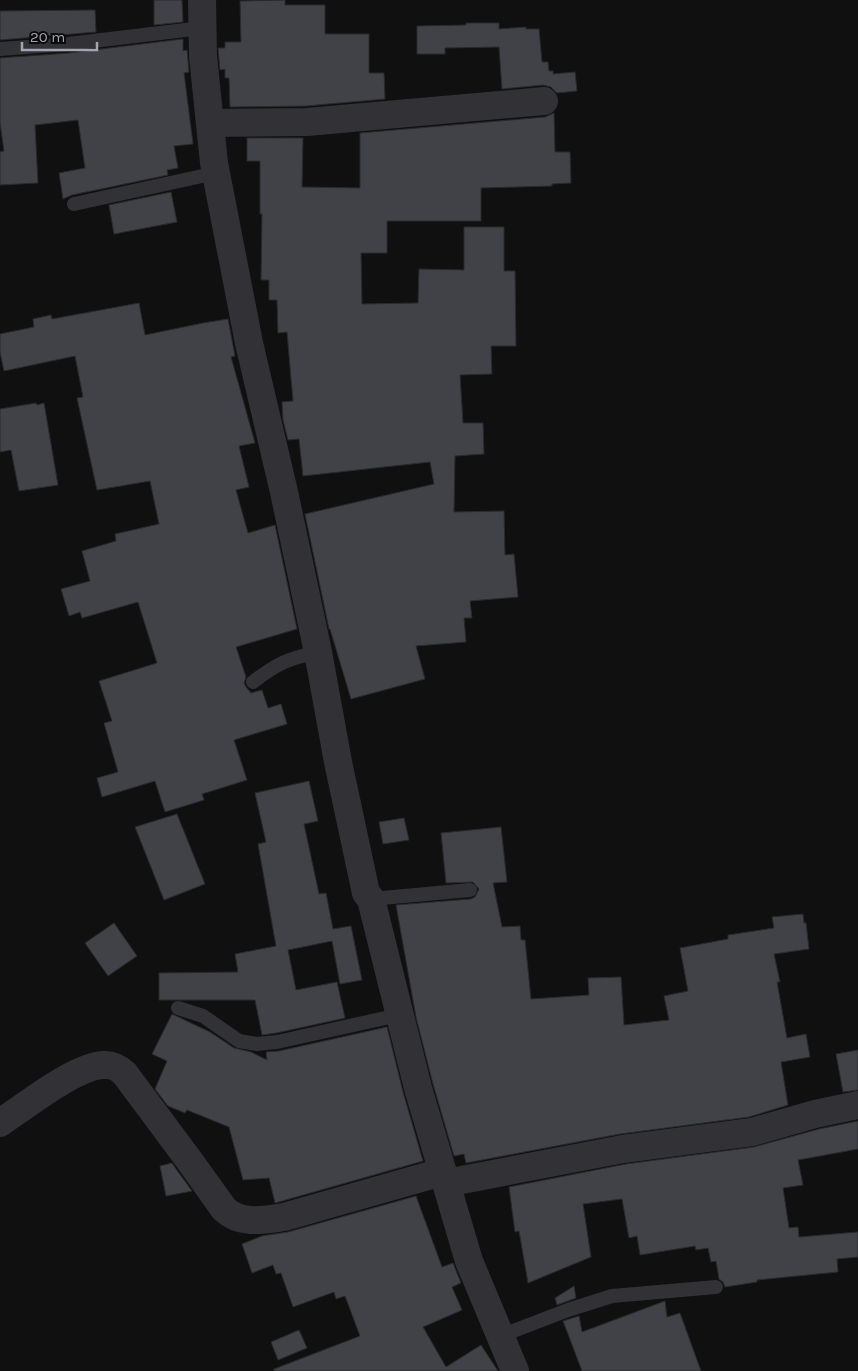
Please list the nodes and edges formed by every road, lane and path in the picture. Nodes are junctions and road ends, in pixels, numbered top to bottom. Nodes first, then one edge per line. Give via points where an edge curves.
1 (202, 0) edge
2 (202, 28) junction
3 (0, 49) edge
4 (544, 100) dead end
5 (210, 123) junction
6 (216, 173) junction
7 (74, 204) dead end
8 (318, 652) junction
9 (253, 682) dead end
10 (470, 890) dead end
11 (371, 899) junction
12 (178, 1008) dead end
13 (399, 1015) junction
14 (858, 1105) edge
15 (0, 1123) edge
16 (444, 1177) junction
17 (716, 1287) dead end
18 (500, 1336) junction
19 (515, 1371) edge

1 - 2 street
2 - 3 lane
2 - 5 street
4 - 5 street via 308,122
5 - 6 street
6 - 7 lane
6 - 8 street
8 - 9 lane via 276,664
8 - 11 street via 366,893
10 - 11 lane
11 - 13 street
12 - 13 lane via 203,1016 239,1041 258,1044
13 - 16 street via 420,1062
14 - 16 street via 752,1132
15 - 16 street via 83,1069 106,1064 117,1067 131,1081 224,1210 247,1221 284,1217
16 - 18 street via 469,1261
17 - 18 lane via 612,1296
18 - 19 street

